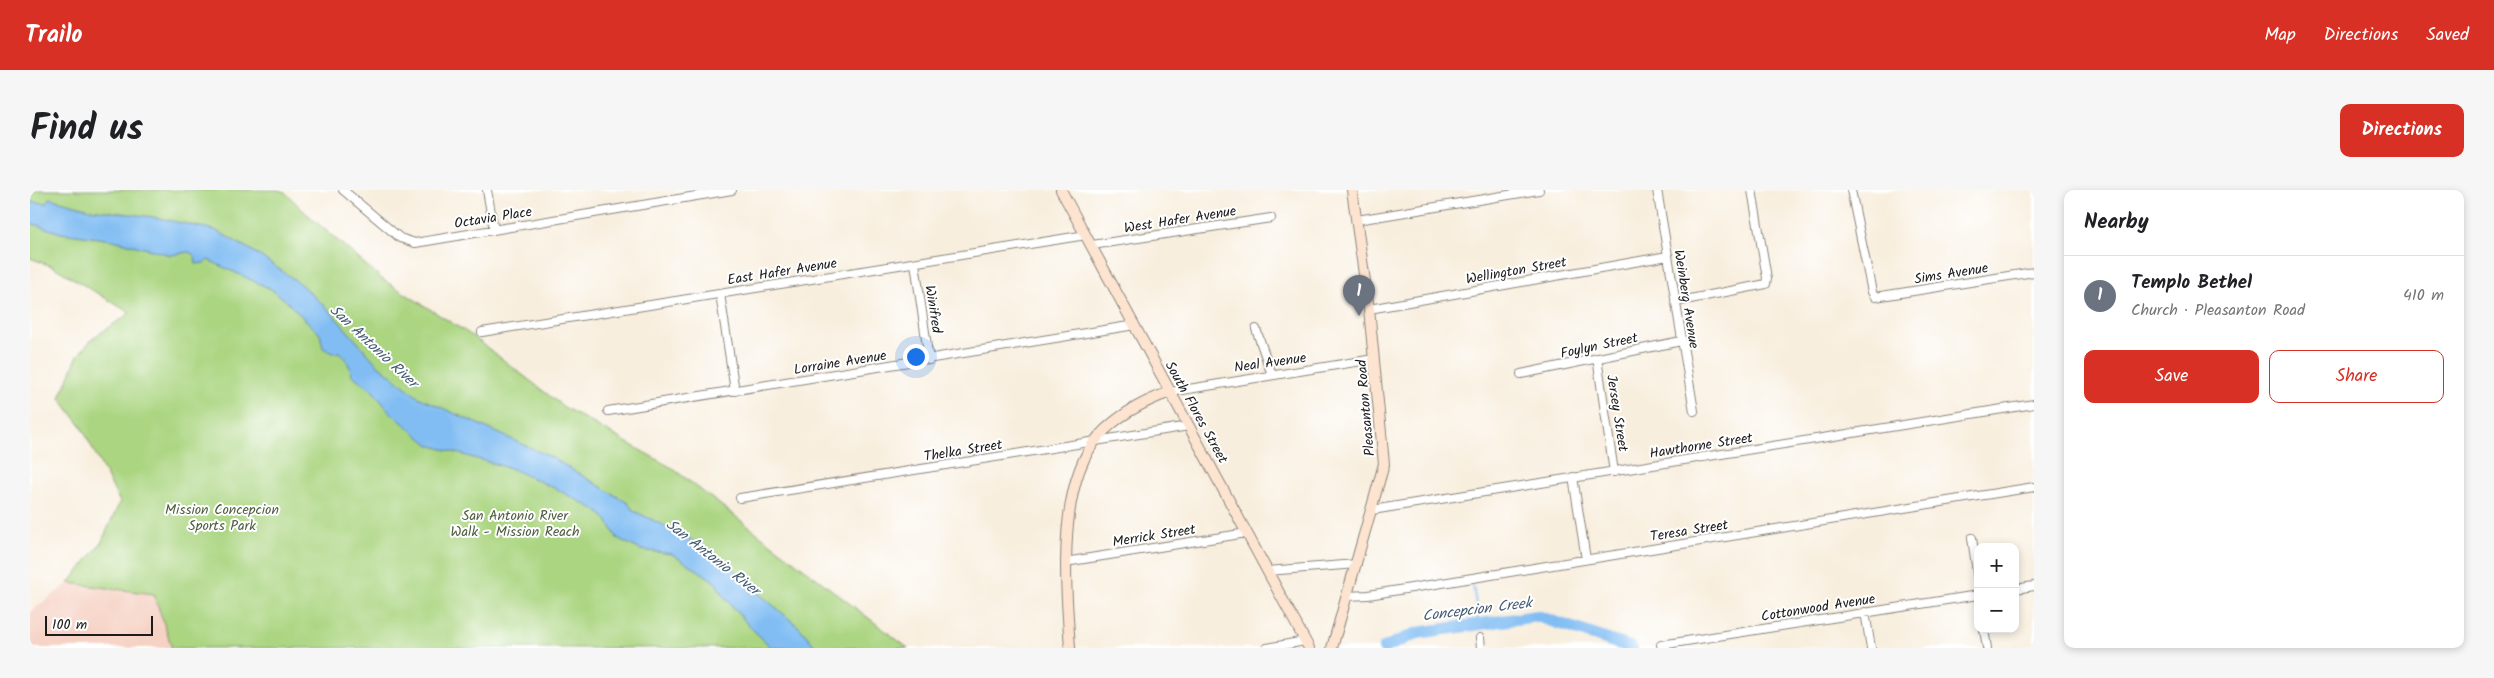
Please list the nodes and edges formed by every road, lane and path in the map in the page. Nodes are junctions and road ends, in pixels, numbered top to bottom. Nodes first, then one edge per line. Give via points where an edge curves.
1 (343, 190) edge
2 (487, 190) edge
3 (732, 190) edge
4 (1061, 190) edge
5 (1352, 190) edge
6 (1539, 190) edge
7 (1657, 190) edge
8 (1752, 190) edge
9 (1851, 190) edge
10 (702, 192) edge
11 (1271, 218) dead end
12 (1357, 220) junction
13 (494, 230) junction
14 (1086, 236) junction
15 (1092, 245) junction
16 (1668, 256) junction
17 (915, 263) junction
18 (2034, 272) edge
19 (720, 294) junction
20 (1675, 302) junction
21 (1369, 310) junction
22 (1135, 325) junction
23 (1256, 328) dead end
24 (482, 332) dead end
25 (1682, 341) junction
26 (1597, 358) junction
27 (1374, 359) junction
28 (929, 360) junction
29 (1521, 374) dead end
30 (1272, 375) junction
31 (735, 391) junction
32 (1170, 392) junction
33 (2034, 404) edge
34 (608, 411) dead end
35 (1694, 411) dead end
36 (1189, 426) junction
37 (1095, 442) junction
38 (1614, 472) junction
39 (1573, 477) junction
40 (2034, 487) edge
41 (740, 498) dead end
42 (1372, 510) junction
43 (1247, 533) junction
44 (1972, 538) dead end
45 (1974, 552) edge
46 (1586, 559) junction
47 (1065, 562) junction
48 (1357, 564) junction
49 (1267, 571) junction
50 (2034, 586) edge
51 (2019, 588) edge
52 (1348, 596) junction
53 (1974, 596) edge
54 (1866, 612) junction
55 (1985, 633) edge
56 (1480, 638) dead end
57 (1307, 644) edge
58 (1661, 645) dead end
59 (1070, 648) edge
60 (1267, 648) edge
61 (1332, 648) edge
62 (1481, 648) edge
63 (1871, 648) edge
64 (1987, 648) edge

1 - 13 street, Octavia Place via 406,241 415,243
2 - 13 street
3 - 10 street, Octavia Place
4 - 14 main road, South Flores Street
5 - 12 main road, Pleasanton Road
6 - 12 street
7 - 16 street, Weinberg Avenue
8 - 20 street via 1766,282 1758,287
9 - 18 street, Sims Avenue via 1873,296
10 - 13 street, Octavia Place
11 - 15 street, West Hafer Avenue
12 - 21 main road, Pleasanton Road
14 - 15 main road, South Flores Street
14 - 17 street, East Hafer Avenue
15 - 22 main road, South Flores Street
16 - 20 street, Weinberg Avenue
16 - 21 street, Wellington Street
17 - 19 street, East Hafer Avenue
17 - 28 street, Winifred
19 - 24 street, East Hafer Avenue
19 - 31 street
20 - 25 street, Weinberg Avenue
21 - 27 main road, Pleasanton Road
22 - 28 street, Lorraine Avenue
22 - 32 main road, South Flores Street
23 - 30 street
25 - 26 street, Foylyn Street
25 - 35 street, Weinberg Avenue
26 - 29 street, Foylyn Street
26 - 38 street, Jersey Street
27 - 30 street, Neal Avenue
27 - 42 main road, Pleasanton Road via 1384,464
28 - 31 street, Lorraine Avenue
30 - 32 street, Neal Avenue
31 - 34 street, Lorraine Avenue
32 - 36 main road, South Flores Street
32 - 37 main road via 1126,414
33 - 38 street, Hawthorne Street
36 - 37 street, Thelka Street
36 - 43 main road, South Flores Street
37 - 41 street, Thelka Street
37 - 47 main road via 1083,461 1075,488
38 - 39 street, Hawthorne Street
39 - 42 street, Hawthorne Street
39 - 46 street
40 - 46 street, Teresa Street
42 - 48 main road, Pleasanton Road
43 - 47 street, Merrick Street
43 - 49 main road, South Flores Street
44 - 45 street
46 - 52 street, Teresa Street
47 - 59 main road
48 - 49 street
48 - 52 main road, Pleasanton Road
49 - 57 main road, South Flores Street
50 - 51 street
52 - 61 main road, Pleasanton Road
53 - 54 street, Cottonwood Avenue
54 - 58 street, Cottonwood Avenue
54 - 63 street
55 - 64 street
56 - 62 street
57 - 60 street

